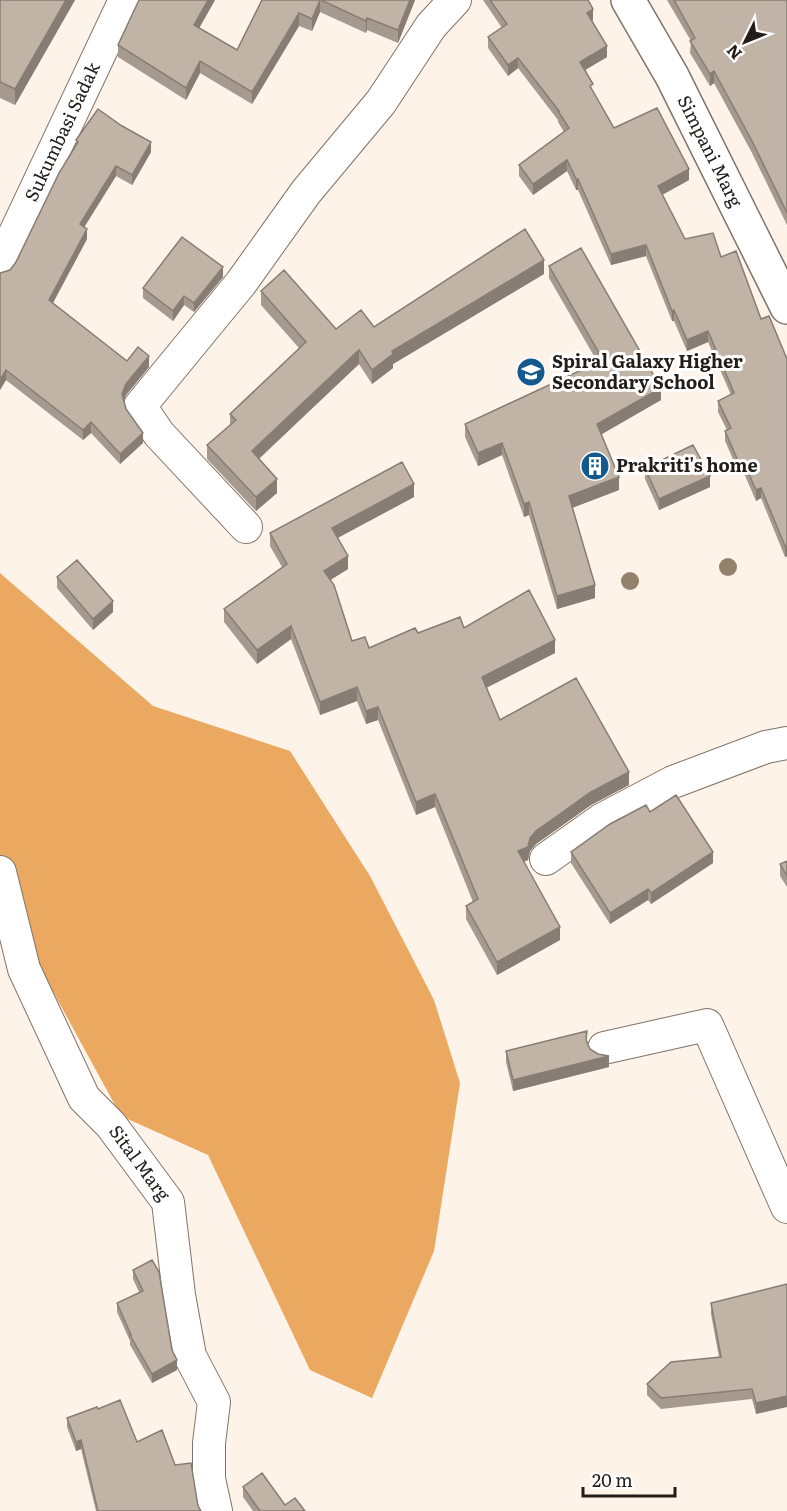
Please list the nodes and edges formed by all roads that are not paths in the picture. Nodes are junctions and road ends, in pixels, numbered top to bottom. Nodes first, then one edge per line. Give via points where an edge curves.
1 (125, 0) edge
2 (455, 0) edge
3 (628, 0) edge
4 (0, 265) edge
5 (787, 307) edge
6 (246, 527) dead end
7 (787, 743) edge
8 (546, 859) dead end
9 (0, 872) edge
10 (604, 1048) dead end
11 (787, 1207) edge
12 (216, 1511) edge

1 - 4 street, Sukumbasi Sadak
2 - 6 street via 431,26 381,102 306,192 241,283 140,406 159,434
3 - 5 main road, Simpani Marg via 672,76
7 - 8 street via 766,747 673,782 602,820
9 - 12 street, Sital Marg via 24,969 84,1098 111,1125 168,1202 190,1356 214,1402 209,1479
10 - 11 street via 707,1025

